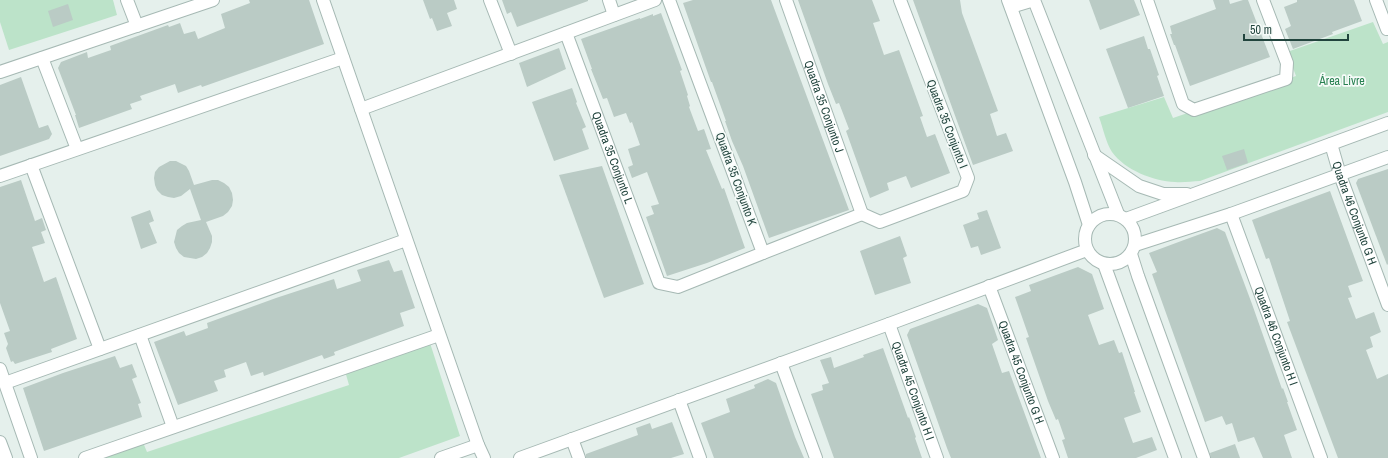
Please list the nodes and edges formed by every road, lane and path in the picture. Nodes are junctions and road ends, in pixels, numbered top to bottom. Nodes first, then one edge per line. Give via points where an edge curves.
1 (127, 0) edge
2 (213, 0) edge
3 (323, 0) edge
4 (490, 0) edge
5 (609, 0) edge
6 (655, 0) edge
7 (669, 0) edge
8 (786, 0) edge
9 (900, 0) edge
10 (1034, 0) edge
11 (1147, 0) edge
12 (1263, 0) edge
13 (1376, 0) edge
14 (1009, 3) edge
15 (614, 15) junction
16 (136, 26) junction
17 (1387, 29) edge
18 (566, 33) junction
19 (511, 54) junction
20 (42, 58) junction
21 (343, 58) junction
22 (0, 72) edge
23 (361, 110) junction
24 (1388, 123) edge
25 (1331, 144) junction
26 (77, 149) junction
27 (1094, 155) junction
28 (1388, 157) edge
29 (31, 165) junction
30 (1340, 175) junction
31 (0, 176) edge
32 (1196, 194) junction
33 (862, 214) junction
34 (1231, 214) junction
35 (1122, 217) junction
36 (1089, 225) junction
37 (406, 240) junction
38 (1133, 249) junction
39 (1087, 250) junction
40 (764, 253) junction
41 (1104, 264) junction
42 (989, 286) junction
43 (1388, 305) edge
44 (889, 324) junction
45 (140, 335) junction
46 (439, 335) junction
47 (100, 349) junction
48 (781, 363) junction
49 (0, 369) edge
50 (5, 383) junction
51 (679, 400) junction
52 (173, 428) junction
53 (572, 439) junction
54 (0, 442) edge
55 (478, 445) junction
56 (6, 458) edge
57 (31, 458) edge
58 (85, 458) edge
59 (441, 458) edge
60 (484, 458) edge
61 (520, 458) edge
62 (579, 458) edge
63 (700, 458) edge
64 (816, 458) edge
65 (938, 458) edge
66 (1053, 458) edge
67 (1175, 458) edge
68 (1204, 458) edge
69 (1320, 458) edge

1 - 16 street
2 - 16 street
3 - 21 street
4 - 19 street
5 - 15 street
6 - 15 street
7 - 40 street, Quadra 35 Conjunto K
8 - 33 street, Quadra 35 Conjunto J
9 - 33 street, Quadra 35 Conjunto I via 968,178 963,191 880,222
10 - 14 street
10 - 27 street
11 - 12 street via 1183,104 1194,110 1286,79 1287,63
13 - 17 street
14 - 36 street
15 - 18 street
16 - 20 street
18 - 19 street
18 - 40 street, Quadra 35 Conjunto L via 659,283 678,287
19 - 23 street
20 - 22 street
20 - 26 street
21 - 23 street
21 - 26 street
23 - 37 street
24 - 25 street
25 - 30 street, Quadra 46 Conjunto G H
25 - 32 street
26 - 29 street
27 - 32 street via 1139,186 1163,194
27 - 35 street
28 - 30 street
29 - 31 street
29 - 47 street
30 - 34 street
30 - 43 street, Quadra 46 Conjunto G H
32 - 35 street
33 - 40 street
34 - 38 street
34 - 69 street, Quadra 46 Conjunto H I
35 - 36 street via 1101,215
35 - 38 street via 1134,230
36 - 39 street via 1084,242
37 - 45 street
37 - 46 street
38 - 41 street via 1126,259 1119,263
38 - 68 street via 1138,276
39 - 41 street via 1097,261
39 - 42 street
41 - 67 street
42 - 44 street
42 - 66 street, Quadra 45 Conjunto G H
44 - 48 street
44 - 65 street, Quadra 45 Conjunto H I
45 - 47 street
45 - 52 street
46 - 52 street
46 - 55 street
47 - 50 street
48 - 51 street
48 - 64 street
49 - 50 street
50 - 57 street
51 - 53 street
51 - 63 street
52 - 58 street
53 - 61 street
53 - 62 street
54 - 56 street
55 - 59 street
55 - 60 street

